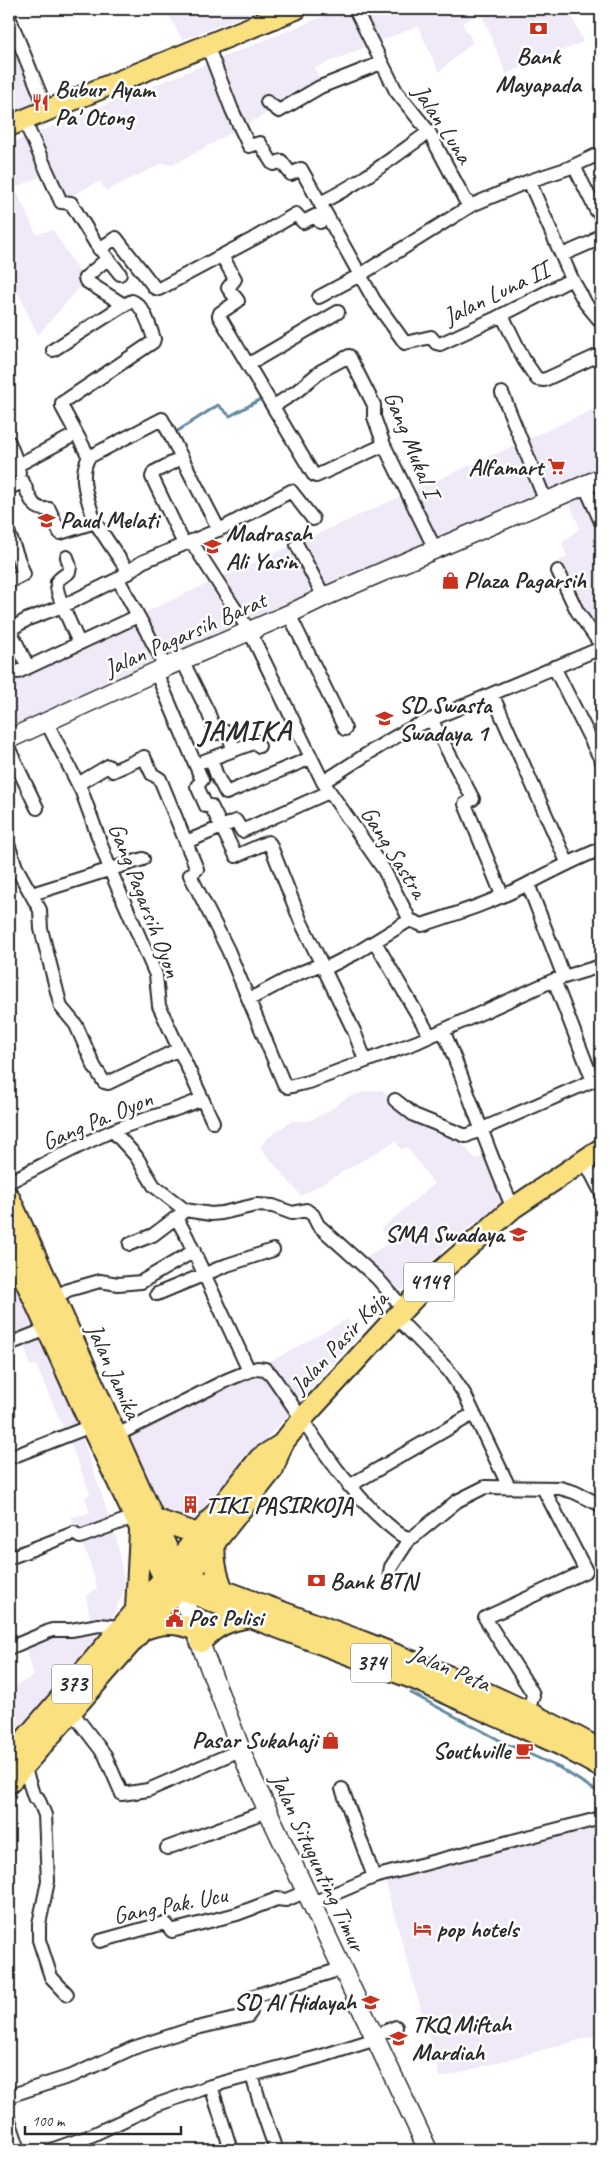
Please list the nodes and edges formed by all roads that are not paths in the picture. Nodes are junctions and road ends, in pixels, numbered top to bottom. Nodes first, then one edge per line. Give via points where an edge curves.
1 (296, 9) edge
2 (354, 9) edge
3 (9, 17) edge
4 (206, 44) junction
5 (381, 62) junction
6 (267, 102) dead end
7 (47, 111) junction
8 (16, 123) edge
9 (429, 132) junction
10 (601, 153) edge
11 (574, 166) junction
12 (528, 181) junction
13 (320, 202) junction
14 (472, 205) junction
15 (601, 216) edge
16 (328, 217) junction
17 (601, 234) edge
18 (103, 254) junction
19 (562, 255) junction
20 (222, 256) junction
21 (120, 274) dead end
22 (360, 275) junction
23 (572, 279) junction
24 (319, 297) dead end
25 (124, 305) junction
26 (338, 312) dead end
27 (502, 315) junction
28 (601, 322) edge
29 (53, 350) dead end
30 (601, 354) edge
31 (249, 364) junction
32 (502, 393) dead end
33 (274, 406) junction
34 (76, 434) junction
35 (9, 442) edge
36 (384, 445) junction
37 (89, 458) junction
38 (182, 458) junction
39 (17, 473) edge
40 (601, 478) edge
41 (585, 486) junction
42 (9, 488) edge
43 (546, 502) junction
44 (313, 519) dead end
45 (96, 522) junction
46 (601, 522) edge
47 (219, 530) junction
48 (9, 534) edge
49 (188, 543) junction
50 (297, 546) dead end
51 (435, 549) junction
52 (67, 557) dead end
53 (558, 572) dead end
54 (124, 576) junction
55 (9, 582) edge
56 (324, 597) junction
57 (63, 606) junction
58 (289, 614) junction
59 (138, 616) junction
60 (9, 629) edge
61 (250, 632) junction
62 (79, 644) junction
63 (601, 646) edge
64 (168, 666) junction
65 (554, 667) junction
66 (492, 694) junction
67 (430, 720) junction
68 (46, 721) junction
69 (345, 729) dead end
70 (9, 739) edge
71 (259, 746) dead end
72 (9, 749) edge
73 (234, 750) junction
74 (311, 758) junction
75 (211, 759) junction
76 (601, 760) edge
77 (199, 769) junction
78 (78, 784) junction
79 (326, 787) junction
80 (37, 808) dead end
81 (221, 827) junction
82 (186, 842) junction
83 (9, 847) edge
84 (601, 849) edge
85 (144, 859) dead end
86 (567, 862) junction
87 (110, 869) junction
88 (528, 884) junction
89 (32, 894) junction
90 (502, 895) junction
91 (410, 920) junction
92 (376, 942) junction
93 (601, 966) edge
94 (323, 967) junction
95 (560, 978) junction
96 (250, 999) junction
97 (443, 1030) junction
98 (430, 1036) junction
99 (179, 1049) junction
100 (365, 1060) junction
101 (597, 1079) edge
102 (202, 1099) junction
103 (395, 1100) dead end
104 (213, 1122) dead end
105 (481, 1130) junction
106 (113, 1131) junction
107 (593, 1154) edge
108 (9, 1182) edge
109 (601, 1192) edge
110 (9, 1197) edge
111 (513, 1208) junction
112 (181, 1214) junction
113 (9, 1244) edge
114 (130, 1244) dead end
115 (273, 1250) dead end
116 (194, 1251) junction
117 (205, 1274) junction
118 (157, 1294) dead end
119 (54, 1298) junction
120 (400, 1313) junction
121 (47, 1329) junction
122 (9, 1344) edge
123 (249, 1371) junction
124 (473, 1414) junction
125 (301, 1420) junction
126 (91, 1426) junction
127 (116, 1438) junction
128 (9, 1458) edge
129 (349, 1486) junction
130 (509, 1487) junction
131 (543, 1488) junction
132 (601, 1505) edge
133 (143, 1522) junction
134 (206, 1537) junction
135 (410, 1538) junction
136 (9, 1558) edge
137 (390, 1572) dead end
138 (176, 1576) junction
139 (223, 1590) junction
140 (136, 1609) junction
141 (250, 1617) junction
142 (121, 1627) junction
143 (142, 1630) junction
144 (198, 1636) junction
145 (9, 1648) edge
146 (72, 1712) junction
147 (527, 1713) junction
148 (564, 1738) junction
149 (240, 1750) junction
150 (601, 1750) edge
151 (16, 1762) edge
152 (601, 1767) edge
153 (9, 1783) edge
154 (342, 1789) dead end
155 (267, 1810) junction
156 (601, 1818) edge
157 (167, 1848) dead end
158 (374, 1877) junction
159 (308, 1898) junction
160 (100, 1941) dead end
161 (341, 1969) junction
162 (66, 1994) dead end
163 (396, 2027) dead end
164 (375, 2037) junction
165 (252, 2074) junction
166 (211, 2086) junction
167 (9, 2096) edge
168 (9, 2120) edge
169 (19, 2150) edge
170 (51, 2150) edge
171 (231, 2150) edge
172 (276, 2150) edge
173 (428, 2150) edge

1 - 4 main road
2 - 5 street, Jalan Luna
3 - 7 street
4 - 7 main road
4 - 13 street via 249,146 260,143 272,163 281,161 291,174 302,169
5 - 6 street via 320,87 279,111
5 - 9 street, Jalan Luna via 396,91
7 - 8 main road
8 - 18 street via 61,202 71,203
9 - 13 street via 374,173
9 - 14 street, Jalan Luna via 465,200
10 - 11 street
11 - 12 street
11 - 15 street
12 - 14 street
12 - 19 street
13 - 16 street
14 - 22 street
16 - 20 street via 320,222 315,216 303,222 296,214
16 - 22 street
17 - 19 street via 592,242
18 - 20 street via 116,238 157,289
18 - 21 street
18 - 25 street via 86,281
19 - 23 street
20 - 31 street via 235,279 228,288 238,301 219,314
22 - 24 street
22 - 27 street, Jalan Luna II via 405,344 431,337 440,344
23 - 27 street, Jalan Luna II
23 - 28 street
25 - 29 street
25 - 34 street via 132,301 138,304 154,339 62,403
26 - 31 street
27 - 30 street via 537,379 544,380
31 - 33 street
32 - 43 street
33 - 36 street via 315,476
33 - 36 street, Gang Mukal I via 321,371 349,356 374,405 374,417
34 - 37 street
34 - 39 street
35 - 39 street
36 - 51 street, Gang Mukal I
37 - 38 street via 162,419
37 - 45 street via 85,464 85,488
38 - 47 street
38 - 49 street, Gang Sastra via 154,472 152,477
39 - 42 street
39 - 45 street via 35,508 49,510 60,533
40 - 41 street, Jalan Pagarsih Barat
41 - 43 street, Jalan Pagarsih Barat
41 - 46 street
43 - 51 street, Jalan Pagarsih Barat
44 - 47 street via 291,491
45 - 54 street
47 - 49 street
48 - 55 street via 24,574
49 - 54 street via 142,562
49 - 61 street, Gang Sastra
50 - 56 street
51 - 56 street, Jalan Pagarsih Barat
52 - 57 street via 69,572 58,580 57,586
53 - 63 street via 577,611
54 - 57 street
54 - 59 street
56 - 58 street, Jalan Pagarsih Barat
57 - 60 street
57 - 62 street
58 - 61 street, Jalan Pagarsih Barat
58 - 69 street
59 - 62 street
59 - 64 street
60 - 62 street via 23,669
61 - 64 street, Jalan Pagarsih Barat
61 - 74 street, Gang Sastra
63 - 65 street
64 - 68 street, Jalan Pagarsih Barat
64 - 73 street via 208,712 216,733 226,732
64 - 77 street
65 - 66 street
65 - 76 street
66 - 67 street
66 - 86 street
67 - 79 street via 399,735
67 - 90 street via 473,799 465,804
68 - 70 street, Jalan Pagarsih Barat
68 - 78 street, Gang Pagarsih Oyon
71 - 73 street via 256,742
72 - 80 street
73 - 75 street
74 - 75 street via 226,793
74 - 79 street, Gang Sastra
75 - 77 street
77 - 81 street via 202,780 197,786
78 - 82 street via 108,766 113,771 144,756 152,774 160,780
78 - 87 street, Gang Pagarsih Oyon
79 - 81 street via 242,831 236,821
79 - 91 street, Gang Sastra via 384,870
81 - 82 street
81 - 94 street via 236,856 268,842 270,844
82 - 96 street via 197,868 190,875
83 - 89 street via 16,867
84 - 86 street
85 - 87 street
86 - 88 street
87 - 89 street
87 - 99 street, Gang Pagarsih Oyon via 156,975 159,1006
88 - 90 street
88 - 95 street
89 - 99 street via 40,910 61,1007 76,1025 105,1083
90 - 91 street via 422,925
91 - 92 street, Gang Sastra
92 - 94 street, Gang Sastra
92 - 98 street
93 - 95 street
94 - 96 street, Gang Sastra via 297,974
94 - 100 street
95 - 97 street
95 - 101 street
96 - 100 street via 288,1087
97 - 98 street
97 - 105 street
98 - 100 street
99 - 102 street, Gang Pagarsih Oyon
101 - 105 street
102 - 104 street, Gang Pagarsih Oyon
102 - 106 street, Gang Pa. Oyon
103 - 105 street via 414,1115 462,1135
105 - 111 street
106 - 108 street, Gang Pa. Oyon
106 - 112 street via 136,1156 154,1186
107 - 109 street
107 - 111 main road, Jalan Pasir Koja / 4149
110 - 119 main road, Jalan Jamika
111 - 120 main road, Jalan Pasir Koja / 4149
112 - 114 street via 153,1235
112 - 116 street
112 - 120 street via 222,1213 256,1206 272,1206 292,1212 306,1210 318,1225 377,1278
113 - 121 main road, Jalan Jamika
115 - 117 street
116 - 117 street
116 - 119 street via 141,1282 118,1284 100,1281 68,1290
117 - 118 street
117 - 123 street
119 - 127 main road, Jalan Jamika
120 - 124 street via 449,1371
120 - 125 main road, Jalan Pasir Koja / 4149
121 - 122 street
121 - 126 main road, Jalan Jamika
123 - 125 street via 265,1369 271,1374
123 - 127 street
124 - 129 street
124 - 130 street
125 - 129 street
125 - 134 main road, Jalan Pasir Koja / 4149 via 282,1444 260,1458
126 - 128 street
126 - 133 main road, Jalan Jamika
127 - 133 main road, Jalan Jamika
129 - 135 street via 400,1534
130 - 131 street
130 - 135 street via 485,1487 475,1491
131 - 132 street via 574,1492
131 - 147 street via 585,1572 485,1618 532,1692
133 - 134 main road
133 - 136 street via 80,1537 74,1533
133 - 138 main road, Jalan Jamika
133 - 140 main road
134 - 138 main road, Jalan Pasir Koja / 4149
134 - 139 main road
135 - 137 street
138 - 139 main road, Jalan Peta / 374
138 - 140 main road, 373
138 - 141 main road, Jalan Peta / 374
138 - 143 main road, 373
138 - 144 street, Jalan Situgunting Timur
139 - 147 main road, Jalan Peta / 374 via 367,1643
140 - 142 main road, 373
141 - 144 main road via 222,1624
141 - 148 main road, Jalan Peta / 374
142 - 145 street via 99,1625 52,1630
142 - 151 main road, 373
143 - 144 main road via 169,1622 183,1624
143 - 146 main road, 373
144 - 149 street, Jalan Situgunting Timur
146 - 149 street via 105,1755 122,1794 148,1790
146 - 151 main road, 373
147 - 148 main road, Jalan Peta / 374
148 - 150 main road, Jalan Peta / 374
148 - 152 main road, Jalan Peta / 374
149 - 155 street, Jalan Situgunting Timur
151 - 153 main road, 373
151 - 162 street via 45,1816 48,1881 39,1940 51,1977
154 - 158 street
155 - 157 street
155 - 159 street, Jalan Situgunting Timur
156 - 158 street, Gang Pak. Ucu
158 - 159 street, Gang Pak. Ucu
159 - 160 street, Gang Pak. Ucu via 277,1899 237,1914 175,1930 161,1924
159 - 161 street, Jalan Situgunting Timur
161 - 164 street, Jalan Situgunting Timur
161 - 167 street via 251,1997 248,2016 188,2030 133,2048 74,2075
163 - 164 street
164 - 165 street via 322,2056
164 - 173 street, Jalan Situgunting Timur
165 - 166 street
165 - 172 street
166 - 170 street via 156,2105
166 - 171 street
168 - 169 street

